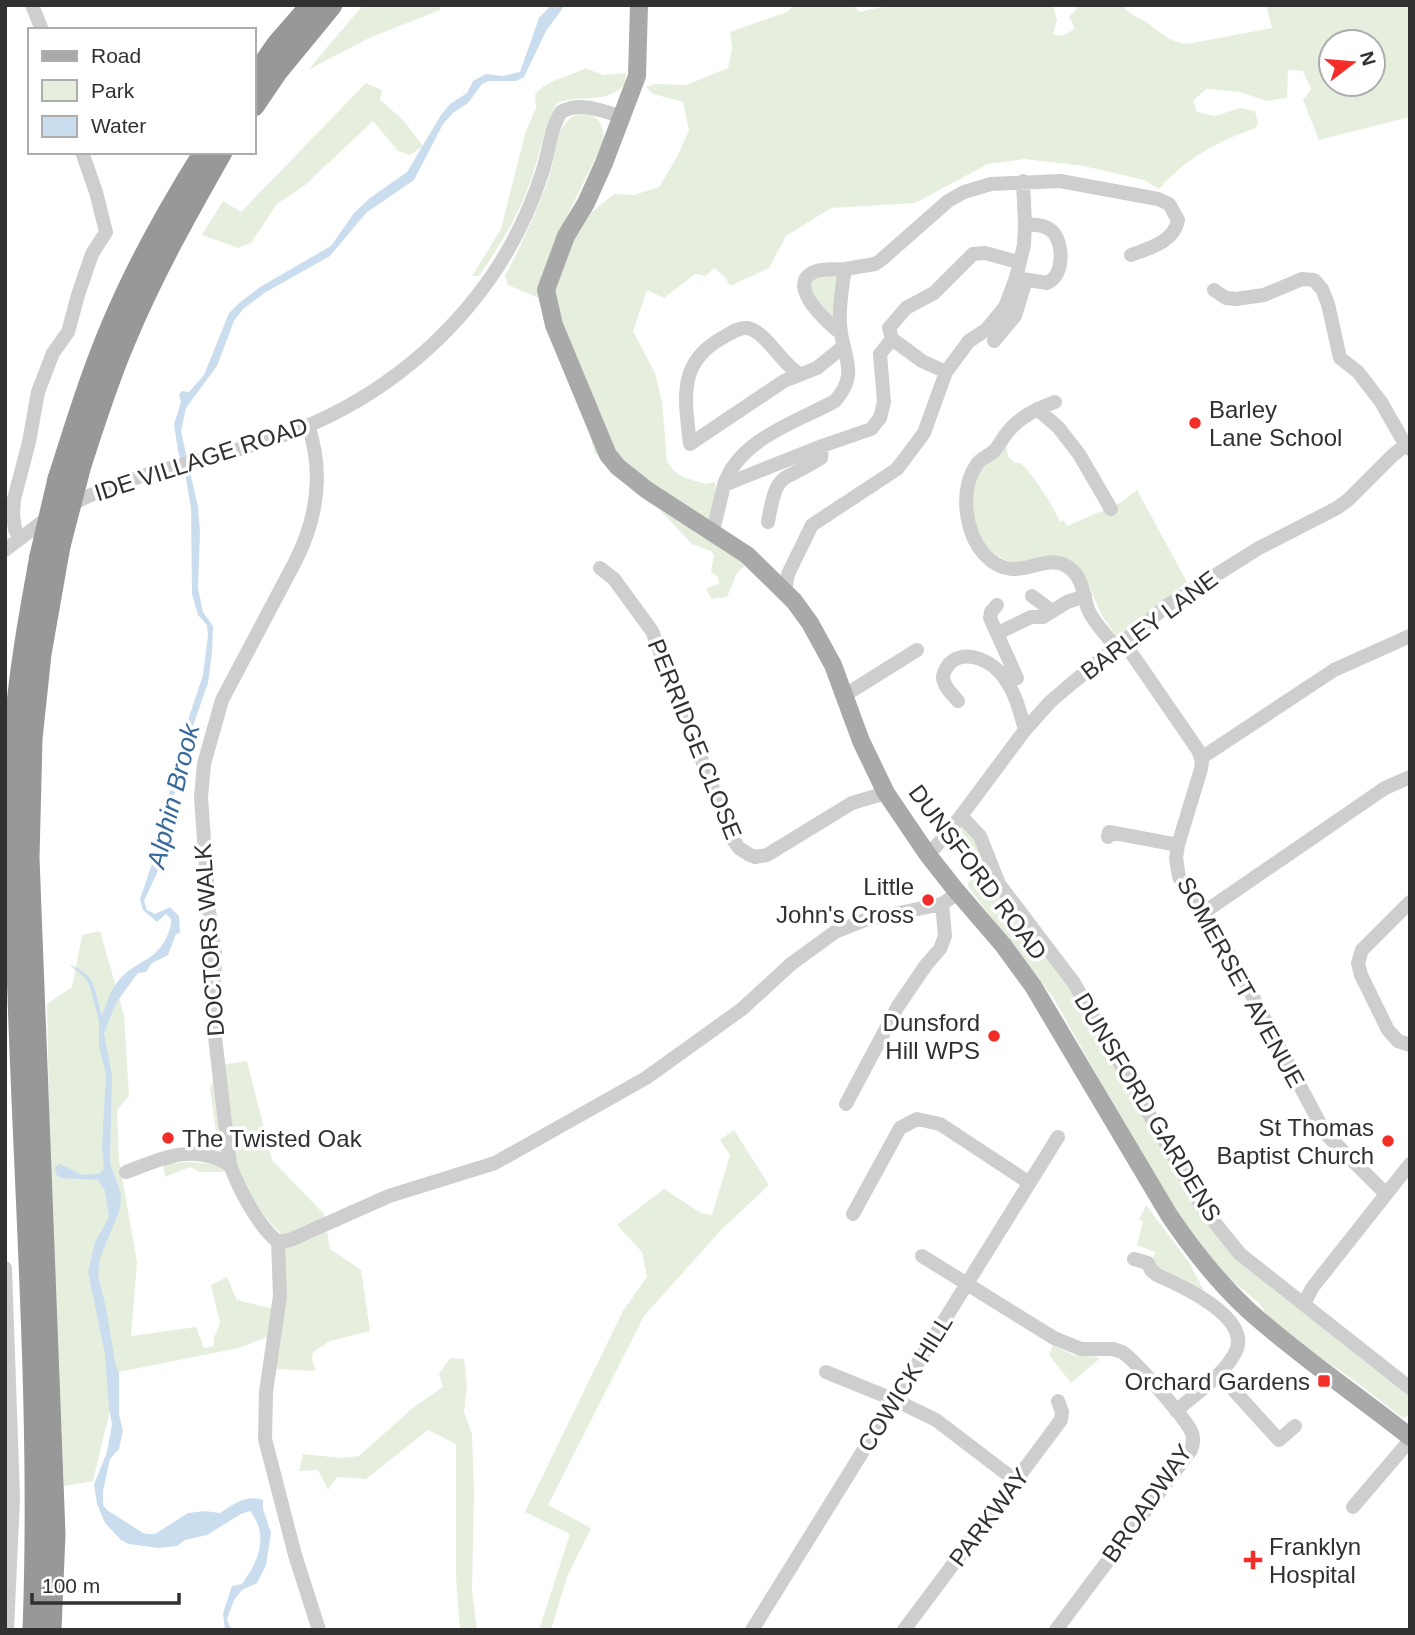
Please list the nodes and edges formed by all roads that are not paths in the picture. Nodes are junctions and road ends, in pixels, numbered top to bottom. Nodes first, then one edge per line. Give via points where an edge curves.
1 (32, 5) edge
2 (311, 5) edge
3 (332, 5) edge
4 (639, 5) edge
5 (41, 28) edge
6 (256, 74) edge
7 (256, 103) edge
8 (623, 117) junction
9 (83, 154) edge
10 (203, 154) edge
11 (221, 154) edge
12 (1023, 181) junction
13 (1026, 224) junction
14 (1131, 255) dead end
15 (1018, 262) junction
16 (845, 269) junction
17 (1021, 279) junction
18 (1214, 290) dead end
19 (843, 339) junction
20 (891, 339) junction
21 (994, 341) dead end
22 (946, 372) junction
23 (800, 374) junction
24 (1055, 402) dead end
25 (1037, 409) junction
26 (308, 425) junction
27 (1408, 445) edge
28 (822, 446) junction
29 (724, 485) junction
30 (1111, 509) dead end
31 (768, 522) dead end
32 (713, 531) junction
33 (19, 537) junction
34 (5, 550) edge
35 (600, 568) dead end
36 (785, 591) junction
37 (1032, 596) dead end
38 (1085, 596) junction
39 (997, 606) dead end
40 (1052, 611) junction
41 (998, 633) junction
42 (1410, 636) edge
43 (1119, 644) junction
44 (917, 650) dead end
45 (1017, 678) dead end
46 (845, 695) junction
47 (958, 701) dead end
48 (1025, 730) junction
49 (1201, 758) junction
50 (1410, 777) edge
51 (886, 793) junction
52 (961, 816) junction
53 (1109, 830) dead end
54 (1178, 845) junction
55 (928, 855) junction
56 (958, 892) junction
57 (1410, 902) edge
58 (942, 904) junction
59 (1203, 913) junction
60 (1410, 1045) edge
61 (846, 1104) dead end
62 (1058, 1137) dead end
63 (228, 1144) junction
64 (215, 1156) junction
65 (1410, 1164) edge
66 (230, 1165) junction
67 (126, 1172) dead end
68 (1028, 1182) junction
69 (1386, 1194) junction
70 (853, 1214) dead end
71 (278, 1242) junction
72 (922, 1256) dead end
73 (1134, 1259) dead end
74 (5, 1268) edge
75 (968, 1282) junction
76 (1304, 1304) junction
77 (826, 1372) dead end
78 (1219, 1374) junction
79 (1410, 1388) edge
80 (895, 1400) junction
81 (1058, 1401) dead end
82 (1175, 1410) junction
83 (1295, 1426) dead end
84 (1409, 1436) edge
85 (1279, 1440) junction
86 (1277, 1456) dead end
87 (1016, 1481) junction
88 (9, 1499) edge
89 (1353, 1507) dead end
90 (8, 1630) edge
91 (33, 1630) edge
92 (51, 1630) edge
93 (319, 1630) edge
94 (752, 1630) edge
95 (904, 1630) edge
96 (1056, 1630) edge

1 - 5 street
2 - 6 highway
3 - 7 highway
4 - 8 main road, DUNSFORD ROAD via 637,76
8 - 26 street, IDE VILLAGE ROAD via 584,106 561,112 515,238 466,311 405,369 374,391
8 - 32 main road, DUNSFORD ROAD via 586,203 566,236 546,290 554,325 608,455 647,490
9 - 33 street via 106,232 92,254 68,332 53,353 38,393 14,499
10 - 91 highway, bridge via 155,236 113,322 58,479 25,644 14,738 13,859 35,1423
11 - 92 highway, bridge via 131,327 102,398 60,546 43,641 32,740 29,858 55,1534
12 - 13 street
12 - 14 street via 1060,181 1169,204 1178,220 1175,230 1162,243
12 - 16 street via 964,192 881,260
13 - 15 street
13 - 17 street via 1042,225 1055,234 1061,256 1052,281
15 - 17 street
15 - 20 street via 973,254 934,293 900,314 890,328
16 - 19 street via 840,310
16 - 19 street via 812,272 803,285 805,295
17 - 21 street via 1015,316
17 - 22 street via 1002,312 969,341
18 - 27 street via 1236,299 1314,279 1328,304 1339,358 1358,372
19 - 23 street via 817,369
19 - 29 street via 849,373 835,401 751,447 731,467
20 - 22 street
20 - 28 street via 880,354 884,402 880,418 866,433
22 - 36 street via 924,433 897,468 812,525 788,574
23 - 23 street via 747,328 715,342 697,357 688,374 690,444
24 - 25 street
25 - 30 street via 1081,456
25 - 38 street via 1018,421 995,450 977,463 970,483 969,530 976,544 1001,568 1062,563 1076,575
26 - 33 street, IDE VILLAGE ROAD via 82,498
26 - 63 street, DOCTORS WALK via 318,481 306,541 222,700 204,764 201,797 215,953 213,1020
27 - 43 street, BARLEY LANE via 1336,509 1259,548 1168,605
28 - 29 street
28 - 31 street via 821,458 779,481
29 - 32 street
32 - 36 main road, DUNSFORD ROAD
33 - 34 street, IDE VILLAGE ROAD
35 - 51 street, PERRIDGE CLOSE via 614,579 652,631 739,848 755,857 767,855 852,803
36 - 46 main road, DUNSFORD ROAD via 810,623
37 - 40 street
38 - 40 street
38 - 43 street via 1091,615
39 - 41 street via 989,615
40 - 41 street
41 - 45 street
42 - 49 street via 1334,670
43 - 48 street, BARLEY LANE via 1050,702
43 - 49 street
44 - 46 street
46 - 51 main road, DUNSFORD ROAD
47 - 48 street via 945,685 945,670 963,656 986,661 1005,678
48 - 52 street, BARLEY LANE
49 - 54 street, SOMERSET AVENUE
50 - 59 street via 1385,788
51 - 55 main road, DUNSFORD ROAD
52 - 55 street, BARLEY LANE
52 - 76 street, DUNSFORD GARDENS via 980,836 999,884 1074,983 1203,1208 1240,1254
53 - 54 street
54 - 59 street, SOMERSET AVENUE via 1179,877
55 - 56 main road, DUNSFORD ROAD
56 - 58 street
56 - 84 main road, DUNSFORD ROAD via 1033,986 1189,1245 1272,1331
57 - 60 street via 1362,950 1358,963 1388,1030
58 - 61 street via 945,936 940,949 898,1006
58 - 71 street via 864,920 835,932 742,1009 646,1077 495,1163 389,1196
59 - 69 street, SOMERSET AVENUE via 1325,1133
62 - 68 street, COWICK HILL
63 - 64 street
63 - 66 street, DOCTORS WALK
64 - 66 street
64 - 67 street via 179,1154
65 - 69 street
66 - 71 street via 237,1183
68 - 70 street via 940,1124 917,1119 900,1128 866,1200
68 - 75 street, COWICK HILL
69 - 76 street
71 - 93 street via 281,1296 266,1392 265,1439
72 - 75 street, BROADWAY
73 - 78 street via 1206,1298 1226,1318 1237,1343
74 - 88 street
75 - 80 street, COWICK HILL
75 - 82 street, BROADWAY via 1070,1345 1122,1352
76 - 79 street, DUNSFORD GARDENS
77 - 80 street
78 - 82 street
78 - 85 street
80 - 87 street via 936,1420
80 - 94 street, COWICK HILL
81 - 87 street, PARKWAY via 1061,1420
82 - 96 street, BROADWAY via 1191,1432 1191,1450
83 - 85 street
84 - 89 street
85 - 86 street
87 - 95 street, PARKWAY
88 - 90 street

